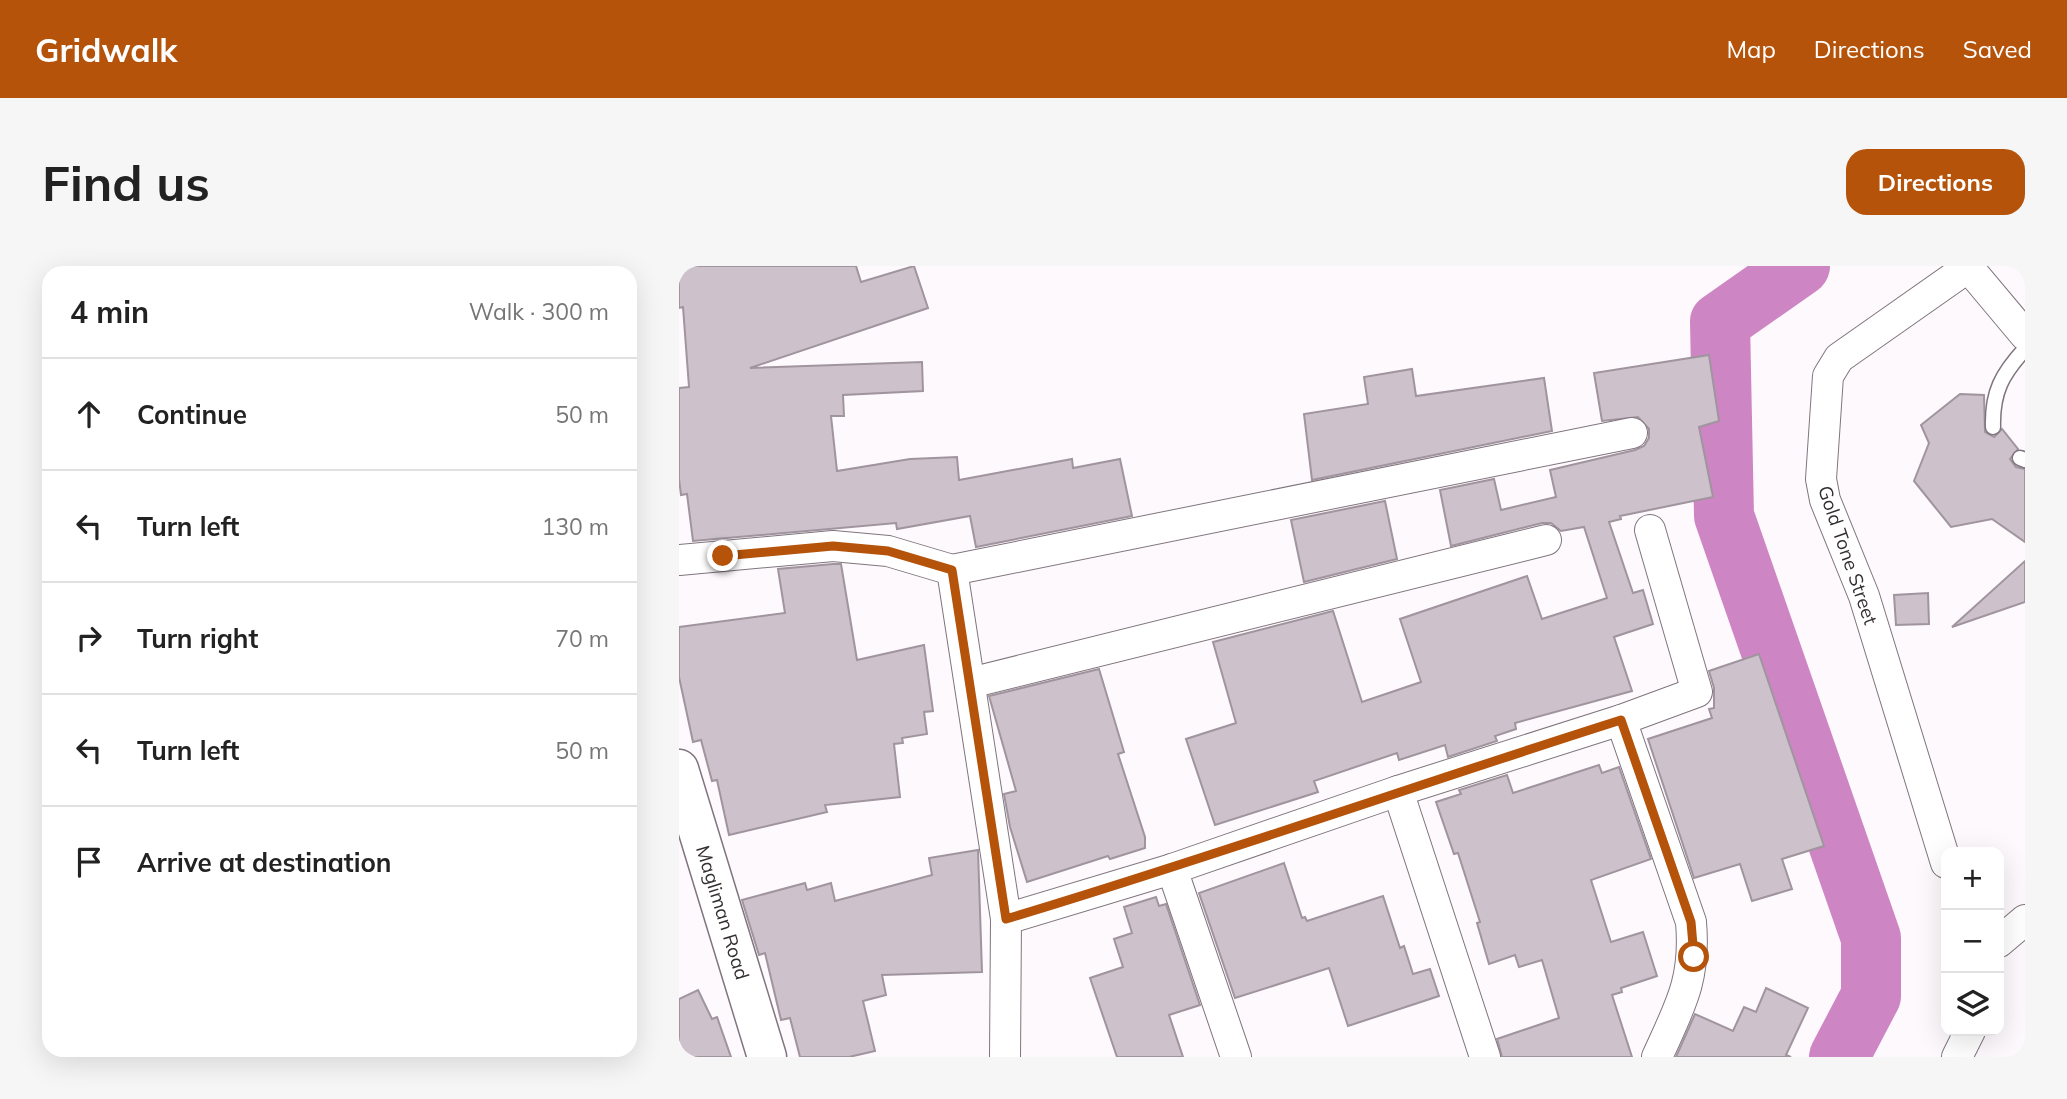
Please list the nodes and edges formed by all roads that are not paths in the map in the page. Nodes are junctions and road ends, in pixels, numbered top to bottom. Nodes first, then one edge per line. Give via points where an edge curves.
1 (1969, 267) edge
2 (2025, 335) edge
3 (2025, 349) edge
4 (1993, 427) dead end
5 (1632, 433) dead end
6 (1650, 530) dead end
7 (1546, 540) dead end
8 (679, 560) edge
9 (952, 570) junction
10 (970, 683) junction
11 (1621, 720) junction
12 (679, 773) edge
13 (1398, 790) junction
14 (1941, 847) edge
15 (1172, 869) junction
16 (1006, 919) junction
17 (2025, 920) edge
18 (2004, 938) edge
19 (1968, 1036) edge
20 (767, 1057) edge
21 (1005, 1057) edge
22 (1236, 1057) edge
23 (1485, 1057) edge
24 (1657, 1057) edge
25 (1957, 1057) edge

1 - 2 street
1 - 14 street, Gold Tone Street via 1839,358 1828,376 1821,479 1864,596
3 - 4 lane via 2003,373 1995,391
5 - 9 street
6 - 11 street via 1697,692
7 - 10 street
8 - 9 street via 833,546 888,551
9 - 10 street
10 - 16 street
11 - 13 street
11 - 24 street via 1691,922 1694,957
12 - 20 street, Magliman Road
13 - 15 street
13 - 23 street
15 - 16 street
15 - 22 street
16 - 21 street
17 - 18 street
19 - 25 street

